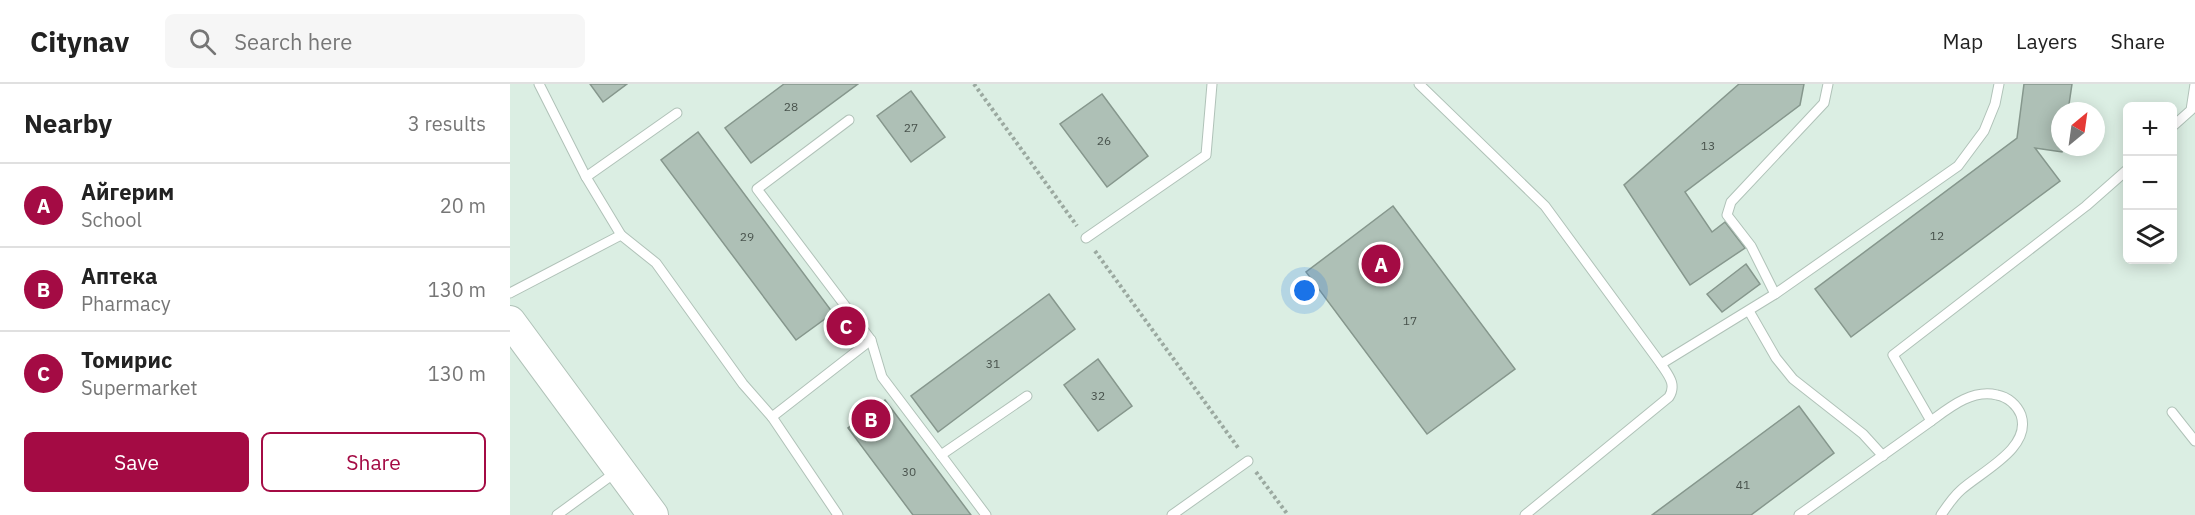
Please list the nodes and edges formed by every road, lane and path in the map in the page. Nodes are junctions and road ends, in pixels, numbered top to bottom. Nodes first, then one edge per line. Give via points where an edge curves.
1 (539, 84) edge
2 (974, 84) edge
3 (1212, 84) edge
4 (1419, 84) edge
5 (1828, 84) edge
6 (1999, 84) edge
7 (2195, 84) edge
8 (677, 113) dead end
9 (849, 120) dead end
10 (2177, 123) edge
11 (2123, 173) edge
12 (586, 177) junction
13 (621, 235) junction
14 (1086, 238) junction
15 (510, 293) edge
16 (1776, 294) junction
17 (1749, 311) junction
18 (510, 321) edge
19 (871, 340) junction
20 (1661, 364) junction
21 (1027, 396) dead end
22 (2172, 412) dead end
23 (771, 417) junction
24 (1931, 421) junction
25 (2195, 441) edge
26 (942, 455) junction
27 (1883, 456) junction
28 (1248, 461) junction
29 (619, 469) junction
30 (557, 515) edge
31 (653, 515) edge
32 (838, 515) edge
33 (986, 515) edge
34 (1172, 515) edge
35 (1288, 515) edge
36 (1526, 515) edge
37 (1799, 515) edge
38 (1941, 515) edge

1 - 12 lane
2 - 14 path
3 - 14 lane via 1206,155
4 - 20 lane via 1545,206
5 - 16 lane via 1824,103 1731,202 1727,216 1751,246
6 - 16 lane via 1984,131 1958,166
7 - 10 lane via 2191,110
8 - 12 lane
9 - 19 lane via 757,189
11 - 24 lane via 2086,206 1893,356
12 - 13 lane
13 - 15 lane
13 - 23 lane via 656,263
14 - 28 path
16 - 17 lane
17 - 20 lane
17 - 27 lane via 1776,358 1793,378 1863,434
18 - 29 main road
19 - 23 lane
19 - 26 lane via 882,377
20 - 36 lane via 1673,384 1669,397
21 - 26 lane
22 - 25 lane
23 - 32 lane
24 - 27 lane
24 - 38 lane via 1969,397 1985,393 2011,401 2023,423 2022,434 2013,449 1961,490
26 - 33 lane
27 - 37 lane
28 - 34 lane
28 - 35 path
29 - 30 lane
29 - 31 main road

